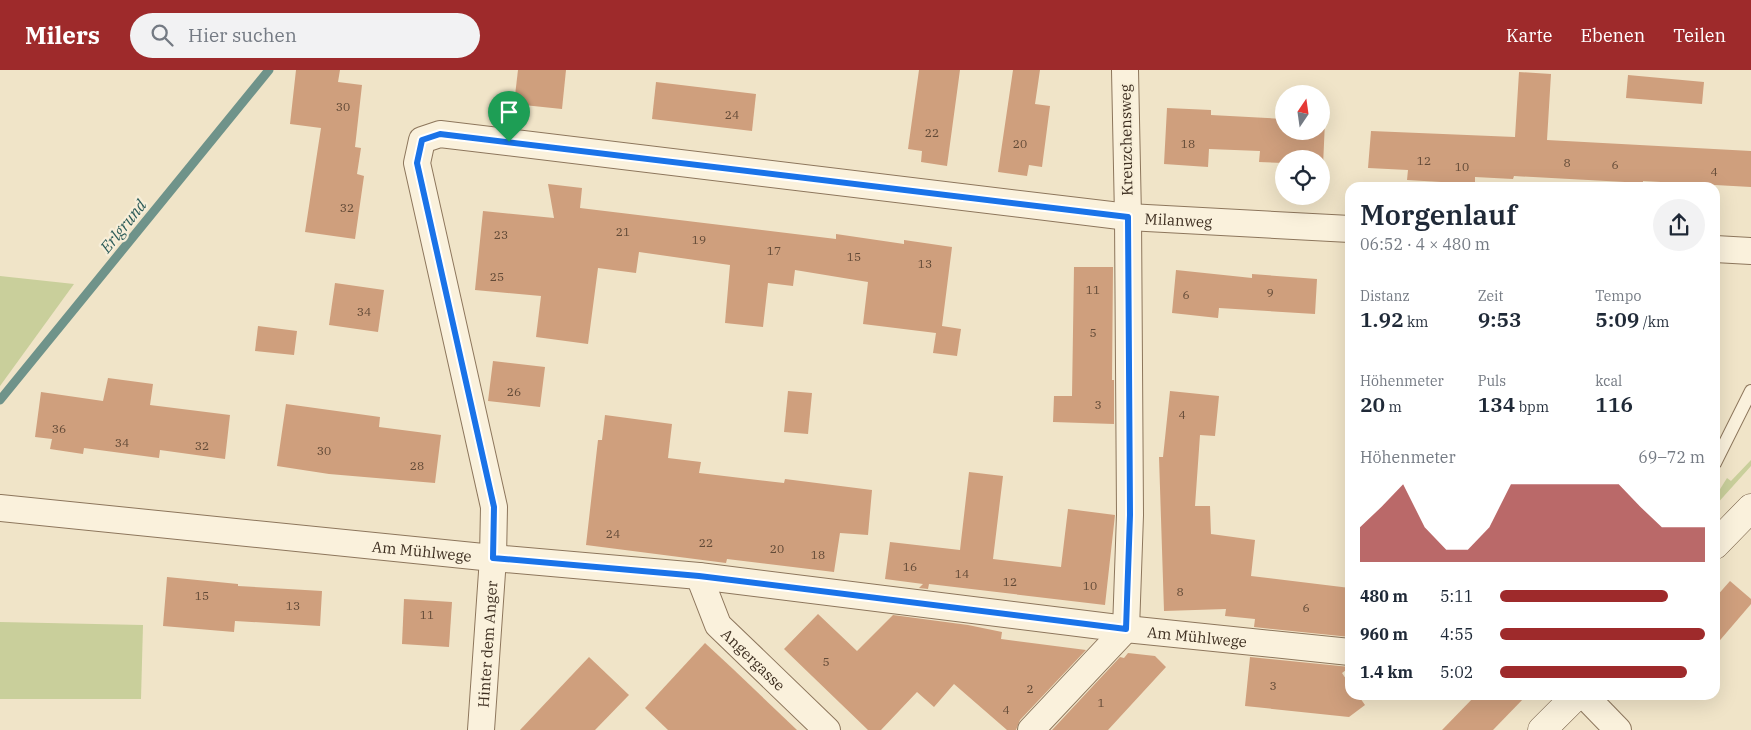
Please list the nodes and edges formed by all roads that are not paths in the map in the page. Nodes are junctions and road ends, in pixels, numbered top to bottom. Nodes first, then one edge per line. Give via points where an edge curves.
1 (1125, 70) edge
2 (1128, 217) junction
3 (1345, 229) edge
4 (1720, 249) edge
5 (1751, 251) edge
6 (1751, 391) edge
7 (1720, 453) edge
8 (0, 508) edge
9 (1751, 508) edge
10 (1720, 540) edge
11 (493, 558) junction
12 (699, 576) junction
13 (1126, 629) junction
14 (1345, 651) edge
15 (1572, 700) edge
16 (1589, 700) edge
17 (820, 728) edge
18 (481, 730) edge
19 (1031, 730) edge
20 (1542, 730) edge
21 (1618, 730) edge

1 - 2 street, Kreuzchensweg
2 - 3 street, Milanweg
2 - 11 street, Milanweg via 440,134 422,140 417,163 494,507
2 - 13 street, Kreuzchensweg via 1130,515
4 - 5 street
6 - 7 lane
8 - 11 street, Am Mühlwege
9 - 10 main road
11 - 12 street, Am Mühlwege
11 - 18 street, Hinter dem Anger
12 - 13 street, Am Mühlwege
12 - 17 street, Angergasse via 718,626
13 - 14 street, Am Mühlwege
13 - 19 street
15 - 20 main road
16 - 21 street

